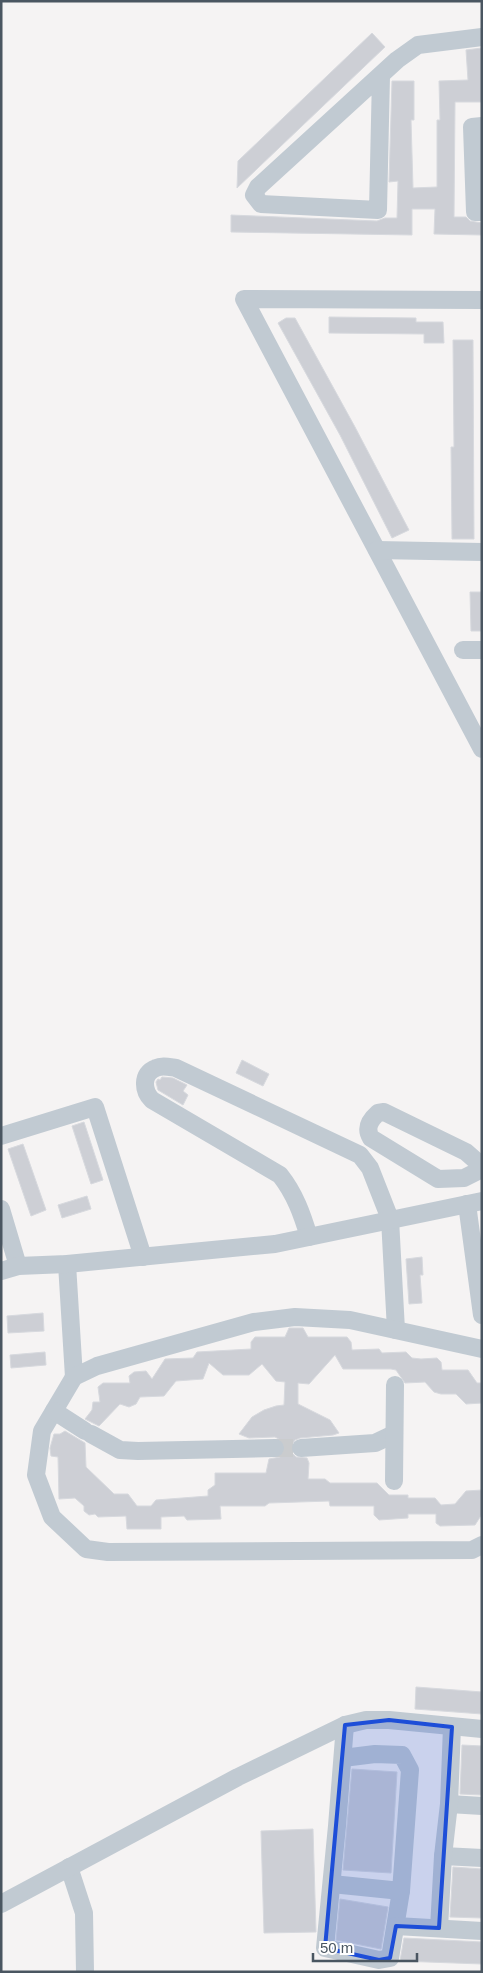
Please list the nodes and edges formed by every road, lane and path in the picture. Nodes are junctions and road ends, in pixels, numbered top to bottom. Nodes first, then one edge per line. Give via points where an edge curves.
1 (482, 37) edge
2 (381, 76) junction
3 (482, 126) edge
4 (482, 212) edge
5 (482, 300) edge
6 (377, 550) junction
7 (482, 552) edge
8 (463, 650) dead end
9 (482, 650) edge
10 (482, 749) edge
11 (1, 1136) edge
12 (482, 1167) edge
13 (474, 1202) edge
14 (1, 1209) edge
15 (390, 1219) junction
16 (309, 1237) junction
17 (143, 1257) junction
18 (67, 1264) junction
19 (9, 1269) edge
20 (482, 1315) edge
21 (396, 1330) junction
22 (482, 1349) edge
23 (74, 1377) junction
24 (395, 1385) dead end
25 (54, 1411) junction
26 (394, 1434) junction
27 (275, 1448) tunnel mouth
28 (301, 1448) tunnel mouth
29 (394, 1481) dead end
30 (482, 1545) edge
31 (345, 1725) junction
32 (452, 1727) junction
33 (482, 1729) edge
34 (343, 1758) junction
35 (449, 1804) junction
36 (482, 1806) edge
37 (443, 1856) junction
38 (482, 1858) edge
39 (69, 1867) junction
40 (332, 1884) junction
41 (401, 1891) junction
42 (1, 1904) edge
43 (396, 1926) junction
44 (439, 1928) junction
45 (482, 1931) edge
46 (85, 1972) edge

1 - 2 street via 418,46
2 - 2 street via 258,187 254,196 261,204 378,210
3 - 4 street via 472,126 475,212
5 - 6 street via 244,299
6 - 7 street
6 - 10 street
8 - 9 street
11 - 17 street via 95,1107
12 - 12 street via 466,1152 384,1112 378,1112 369,1124 371,1138 438,1179 464,1178
13 - 15 street
13 - 20 street
14 - 19 street
15 - 16 street
15 - 16 street via 370,1168 360,1154 176,1068 154,1068 147,1075 146,1094 280,1175 300,1208
15 - 21 street
16 - 17 street via 276,1244
17 - 18 street
18 - 19 street
18 - 23 street
21 - 22 street
21 - 23 street via 350,1320 296,1317 254,1322 97,1366
23 - 25 street
24 - 26 street
25 - 27 street via 120,1450
25 - 30 street via 42,1432 36,1475 52,1517 86,1549 108,1552 472,1550
26 - 28 street via 375,1443
26 - 29 street
31 - 32 street via 366,1720 390,1720
31 - 34 street
31 - 39 street via 238,1777
32 - 33 street
32 - 35 street
34 - 40 street
34 - 41 street via 402,1755 408,1765
35 - 36 street
35 - 37 street
37 - 38 street
37 - 44 street
39 - 42 street
39 - 46 street via 84,1913
40 - 41 street
40 - 43 street via 325,1948 380,1960 390,1958
41 - 43 street
43 - 44 street
44 - 45 street

